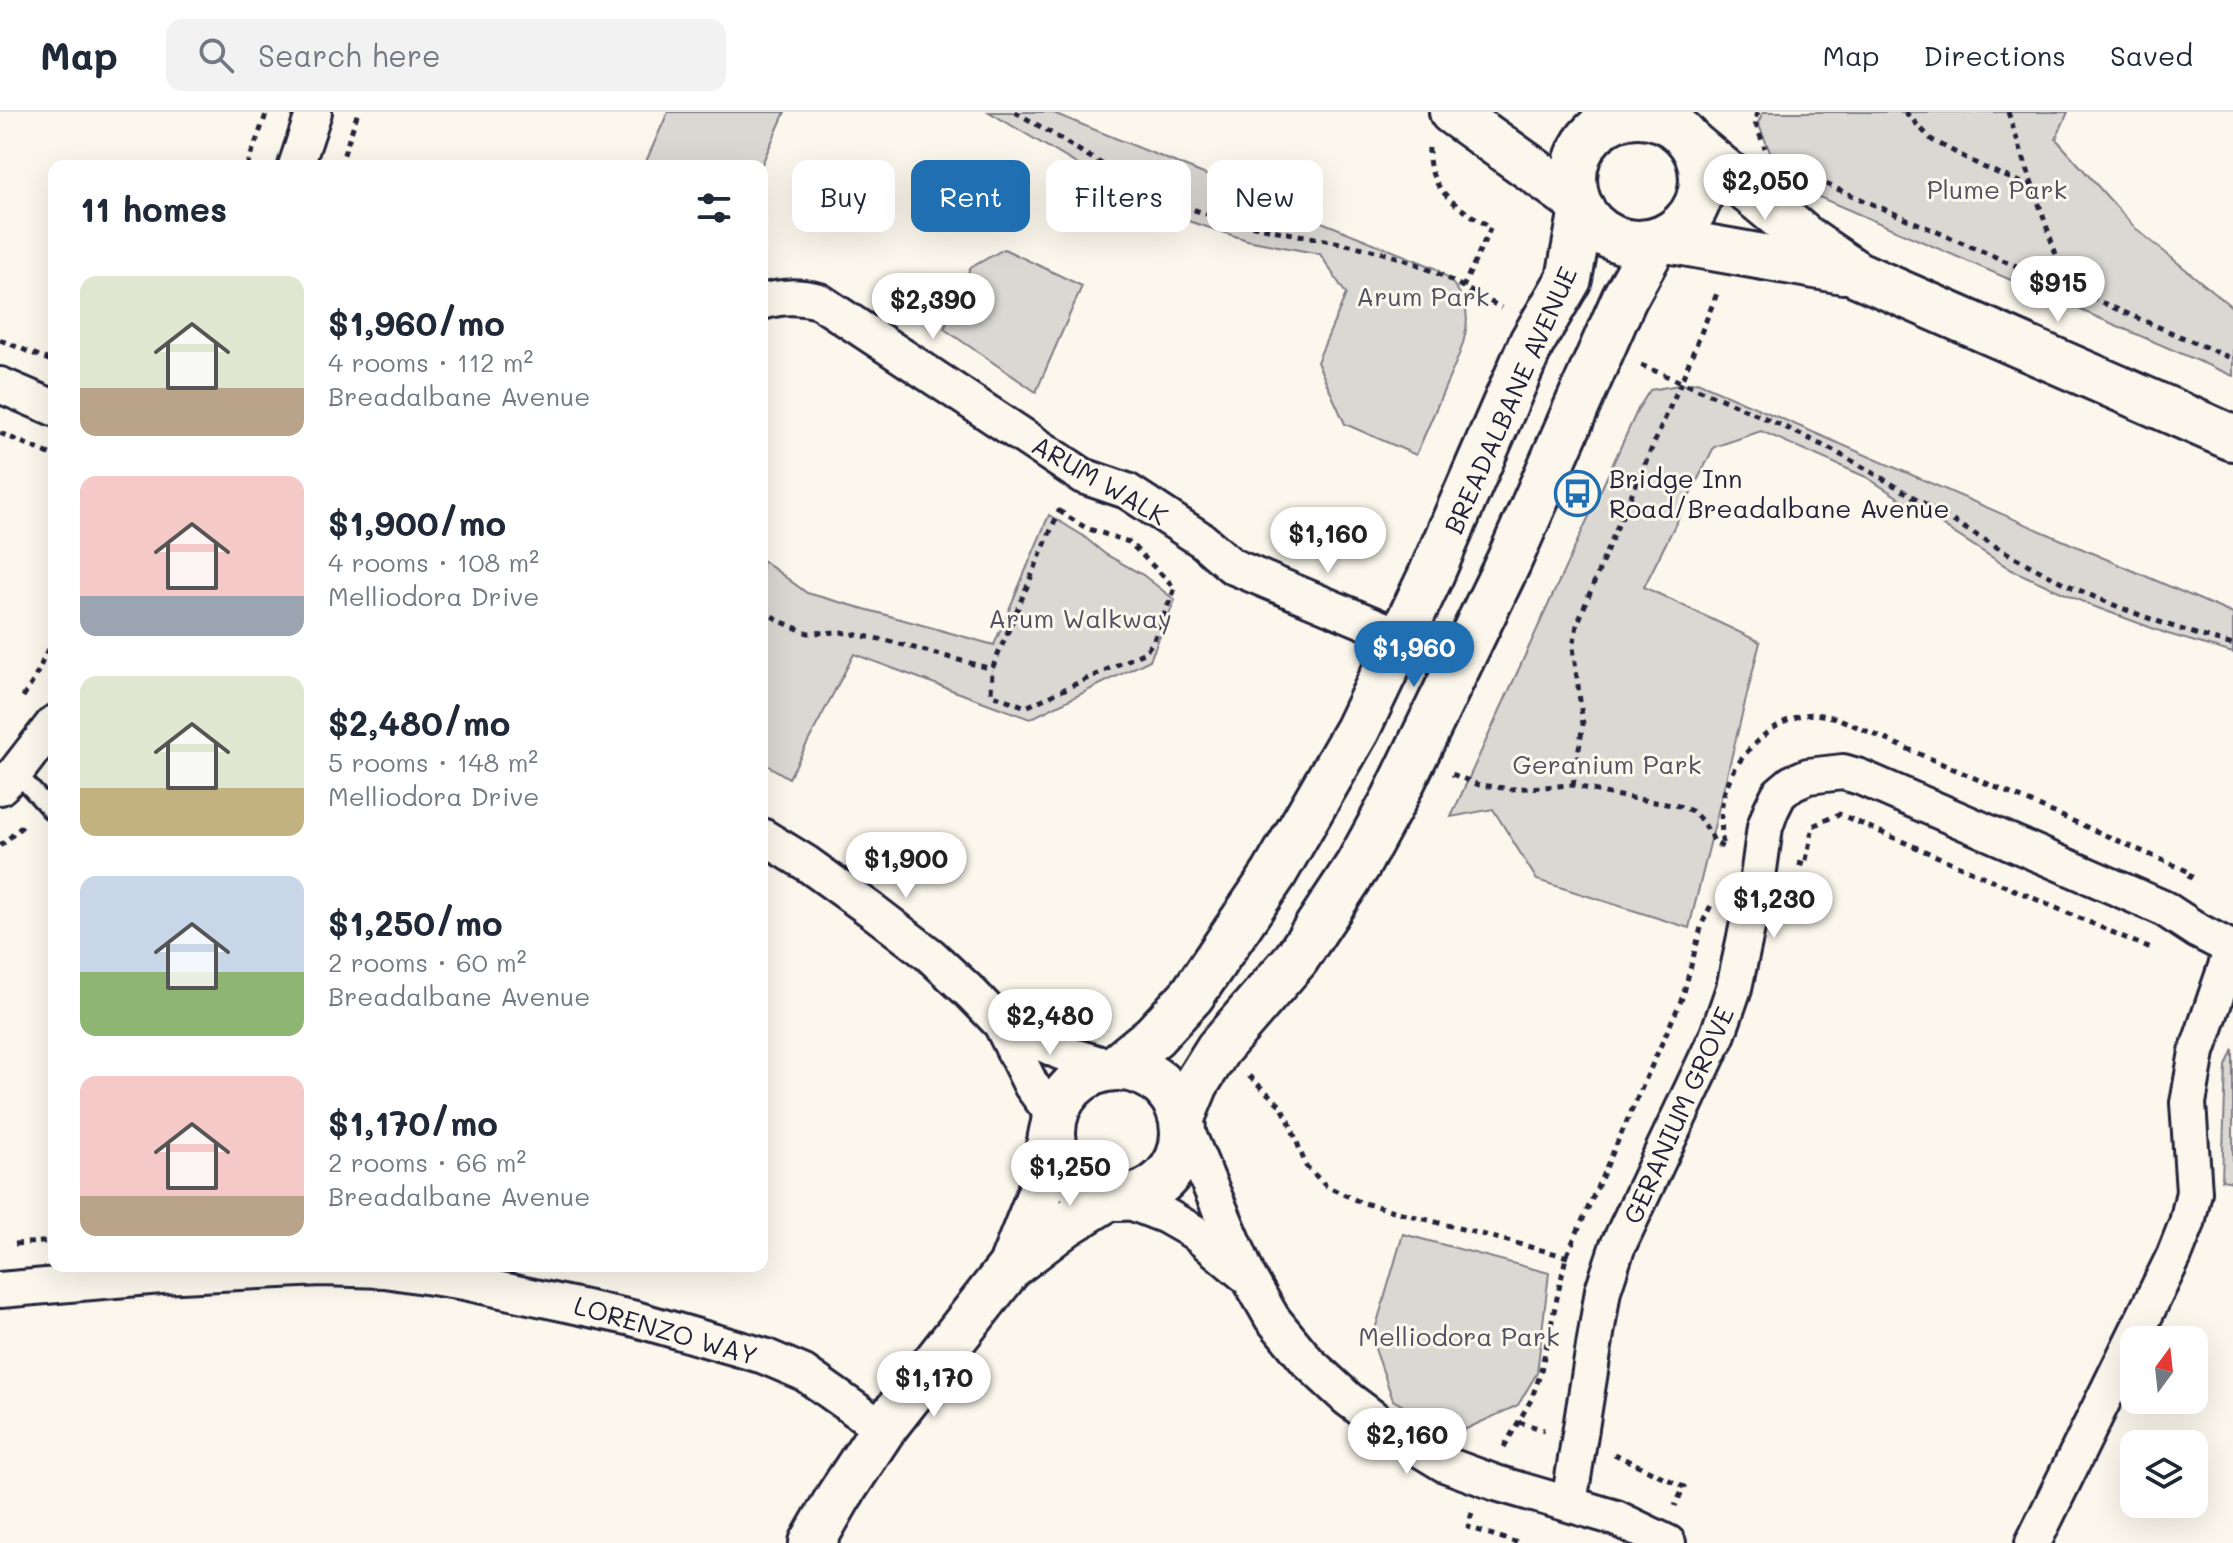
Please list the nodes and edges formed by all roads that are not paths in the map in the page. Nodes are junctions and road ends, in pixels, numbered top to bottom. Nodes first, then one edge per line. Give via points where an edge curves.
1 (314, 112) edge
2 (1452, 112) edge
3 (1574, 112) edge
4 (1621, 116) edge
5 (1693, 132) edge
6 (298, 160) edge
7 (1580, 206) junction
8 (1658, 240) junction
9 (1857, 274) junction
10 (768, 300) edge
11 (0, 385) edge
12 (48, 405) edge
13 (2233, 438) edge
14 (1402, 637) junction
15 (48, 730) edge
16 (8, 779) edge
17 (48, 809) edge
18 (768, 840) edge
19 (2233, 949) edge
20 (1001, 1024) junction
21 (1114, 1068) junction
22 (1182, 1120) junction
23 (1053, 1122) junction
24 (1114, 1198) junction
25 (1011, 1266) junction
26 (152, 1272) edge
27 (408, 1272) edge
28 (1248, 1276) junction
29 (0, 1290) edge
30 (883, 1429) junction
31 (1569, 1503) junction
32 (1663, 1540) edge
33 (812, 1543) edge
34 (2033, 1543) edge

1 - 6 street
2 - 7 street
3 - 4 street
4 - 5 street via 1659,118
4 - 7 street via 1599,128 1576,162
5 - 8 street via 1703,180 1700,199 1677,230
5 - 9 street via 1810,242
7 - 8 street via 1613,238 1634,243
7 - 14 street, BREADALBANE AVENUE via 1569,279 1532,342
8 - 9 street
8 - 22 street via 1624,299 1515,548 1358,865 1276,985 1218,1049
9 - 13 street
10 - 14 street, ARUM WALK via 799,296 819,301 1083,476 1127,491 1232,566
11 - 12 street
14 - 21 street, BREADALBANE AVENUE via 1315,805 1227,946 1172,1017
15 - 16 street
16 - 17 lane
18 - 20 street via 930,955
19 - 31 street, GERANIUM GROVE via 2163,908 1860,777 1823,773 1792,783 1779,794 1765,827 1734,988 1718,1034 1617,1248 1603,1290
19 - 34 street via 2197,1052 2188,1103 2194,1192 2187,1223
20 - 21 street via 1060,1052
20 - 23 street
21 - 22 street via 1138,1070 1158,1081 1174,1098
21 - 23 street via 1075,1083
22 - 24 street via 1183,1144 1161,1183 1142,1194
22 - 28 street
23 - 24 street via 1054,1148 1073,1181
23 - 25 street via 1040,1193
24 - 25 street via 1066,1224
24 - 28 street via 1194,1232
25 - 30 street
26 - 29 street, LORENZO WAY
27 - 30 street, LORENZO WAY via 561,1301 764,1356 804,1373
28 - 31 street via 1272,1318 1308,1362 1393,1433 1444,1464
30 - 33 street
31 - 32 street

